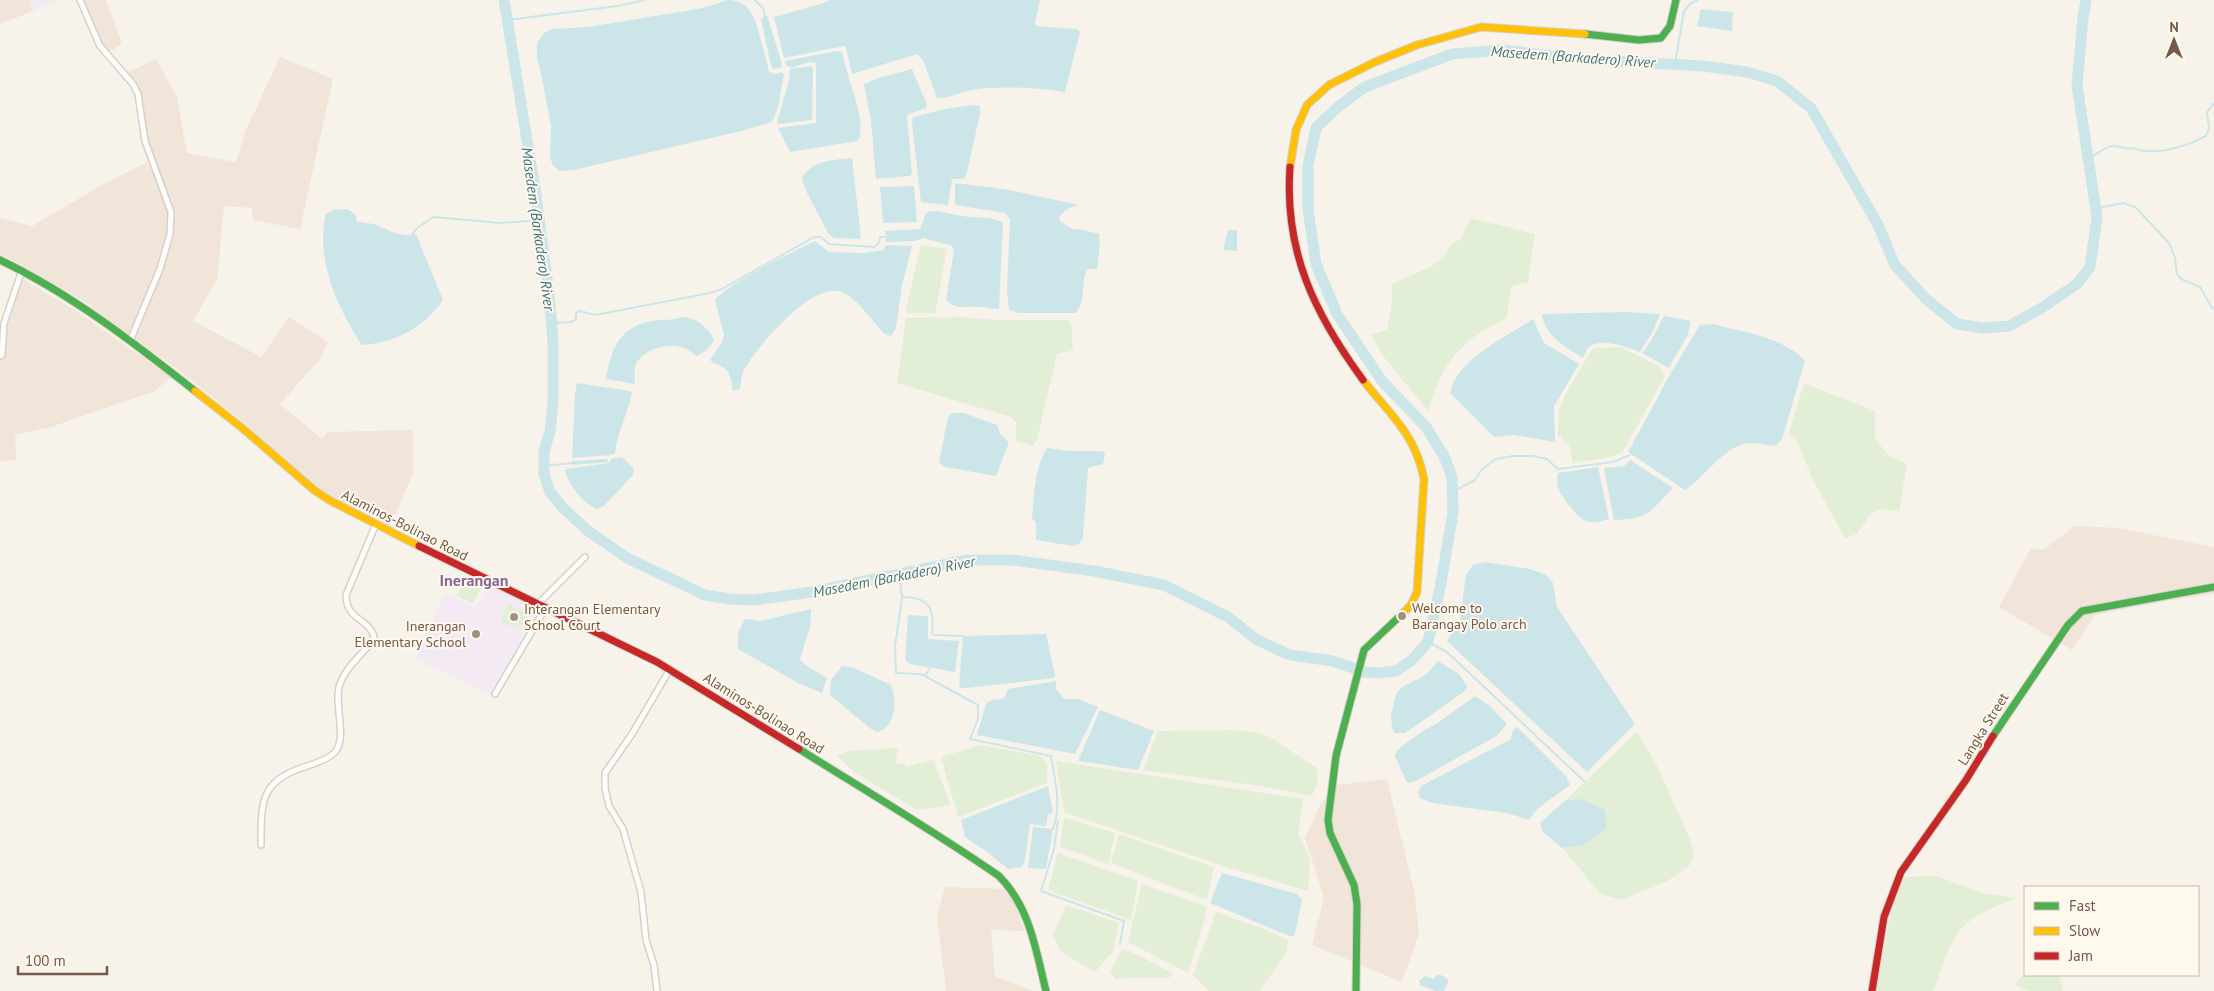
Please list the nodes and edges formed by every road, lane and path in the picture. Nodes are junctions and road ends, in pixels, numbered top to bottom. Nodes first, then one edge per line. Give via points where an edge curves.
1 (80, 0) edge
2 (1676, 0) edge
3 (0, 260) edge
4 (22, 270) junction
5 (130, 341) junction
6 (0, 356) edge
7 (376, 524) junction
8 (585, 557) dead end
9 (2214, 587) edge
10 (539, 603) junction
11 (546, 607) junction
12 (670, 669) junction
13 (495, 694) dead end
14 (262, 845) dead end
15 (657, 991) edge
16 (1046, 991) edge
17 (1356, 991) edge
18 (1872, 991) edge

1 - 5 street via 100,46 138,94 145,140 171,212 170,234 160,269
2 - 17 street via 1671,23 1661,38 1638,40 1484,26 1397,51 1340,78 1315,96 1304,111 1292,143 1289,213 1294,252 1317,309 1366,384 1402,424 1416,447 1424,479 1419,570 1414,598 1411,605 1364,650 1336,756 1328,820 1330,833 1356,895
3 - 4 street, Alaminos-Bolinao Road
4 - 5 street, Alaminos-Bolinao Road
4 - 6 street via 4,323
5 - 7 street, Alaminos-Bolinao Road via 225,414 314,490
7 - 10 street, Alaminos-Bolinao Road
7 - 14 street via 346,595 350,610 371,628 374,636 340,682 341,732 338,747 329,756 284,774 272,784 264,804
8 - 10 street
9 - 18 street, Langka Street via 2099,606 2082,611 2068,625 1901,872 1884,917
10 - 11 street, Alaminos-Bolinao Road
11 - 12 street, Alaminos-Bolinao Road
11 - 13 street
12 - 15 street via 604,780 609,806 625,834 641,892 646,940 654,965
12 - 16 street, Alaminos-Bolinao Road via 929,828 1003,880 1016,896 1028,922

